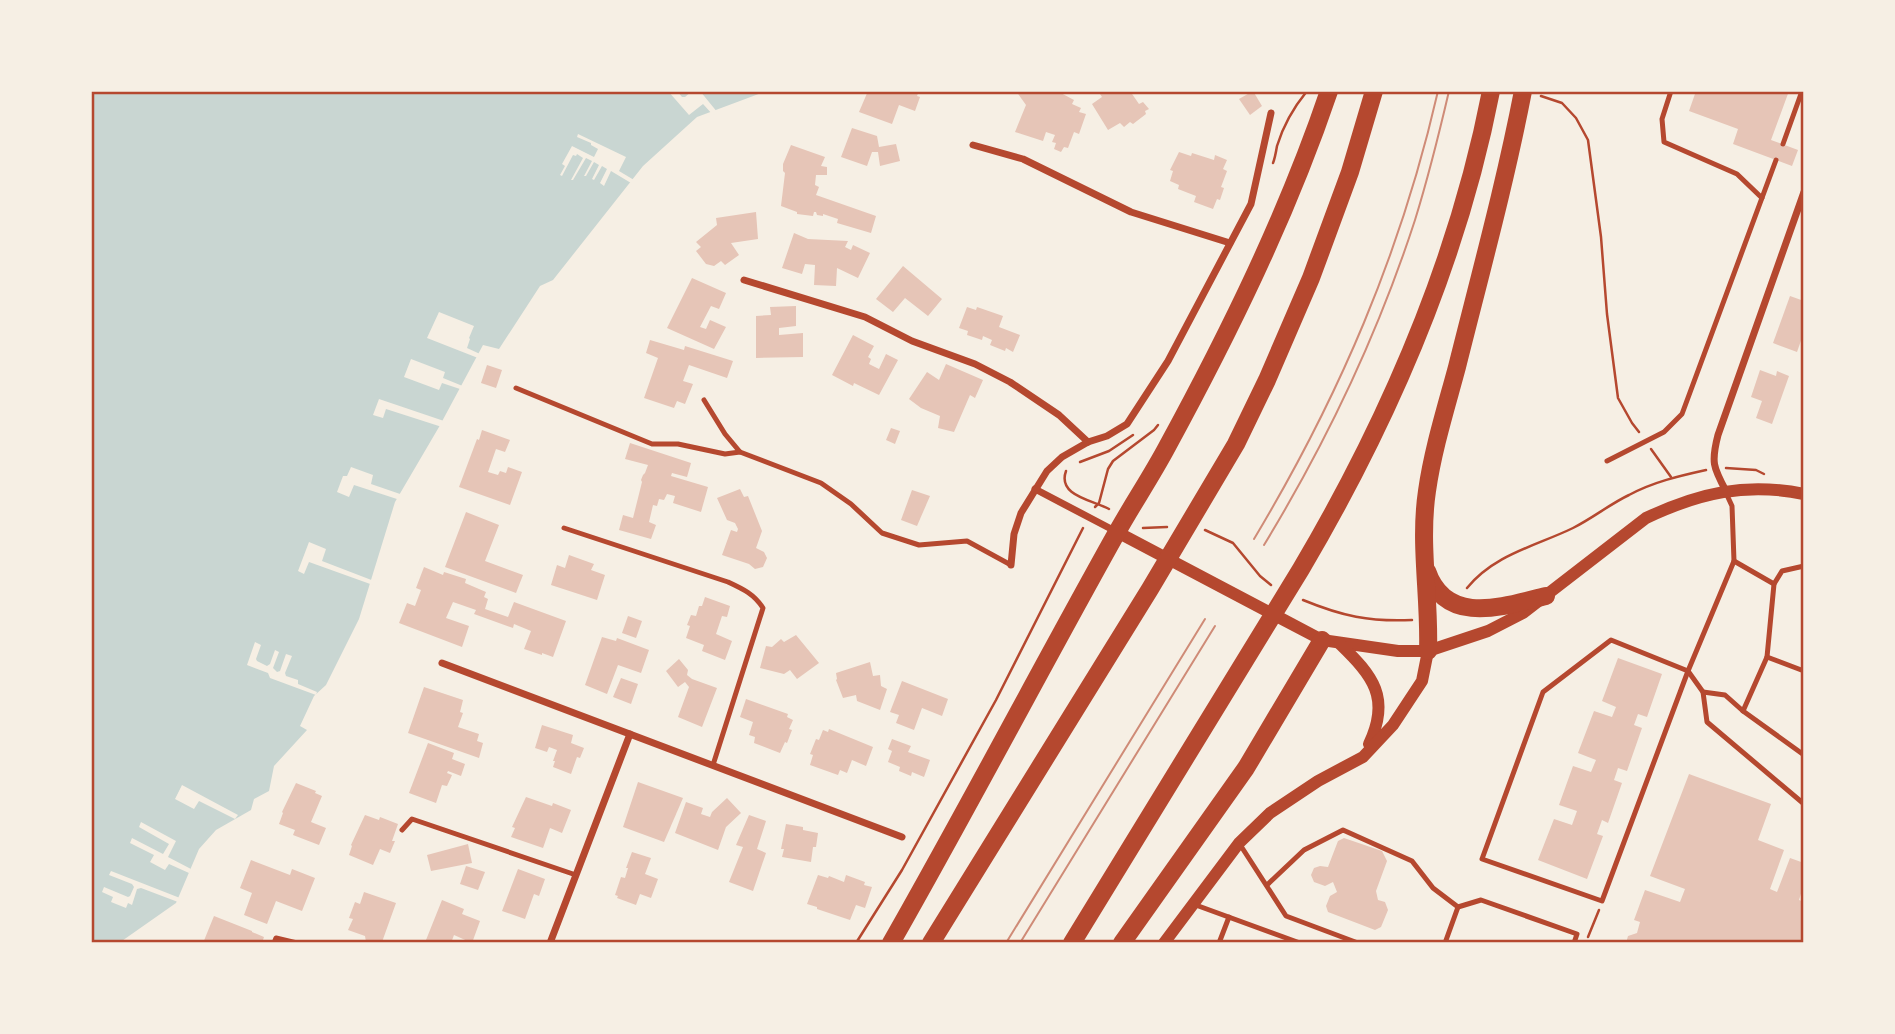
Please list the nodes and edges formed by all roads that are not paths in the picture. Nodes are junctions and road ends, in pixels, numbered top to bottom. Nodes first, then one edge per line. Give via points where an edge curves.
1 (1374, 91) edge
2 (1491, 91) edge
3 (1671, 91) edge
4 (1802, 91) edge
5 (1531, 93) edge
6 (1327, 97) edge
7 (1271, 113) dead end
8 (1783, 144) dead end
9 (973, 145) dead end
10 (1776, 160) dead end
11 (1804, 192) edge
12 (1762, 198) junction
13 (1230, 243) junction
14 (744, 280) dead end
15 (516, 387) dead end
16 (704, 400) dead end
17 (1088, 442) junction
18 (740, 452) junction
19 (1607, 461) dead end
20 (1035, 489) junction
21 (1726, 491) junction
22 (1804, 494) edge
23 (564, 528) dead end
24 (1117, 532) junction
25 (1734, 561) junction
26 (1425, 564) junction
27 (1011, 565) joint
28 (1804, 566) edge
29 (1774, 584) junction
30 (1546, 596) junction
31 (1331, 642) junction
32 (1428, 651) junction
33 (1767, 657) junction
34 (442, 663) dead end
35 (1689, 671) junction
36 (1804, 671) edge
37 (1703, 692) junction
38 (1743, 711) junction
39 (631, 734) junction
40 (1804, 755) edge
41 (1363, 757) junction
42 (713, 765) junction
43 (1804, 804) edge
44 (402, 830) dead end
45 (902, 837) dead end
46 (1239, 843) junction
47 (576, 875) junction
48 (1267, 884) junction
49 (1194, 904) junction
50 (1458, 907) junction
51 (1229, 917) junction
52 (274, 943) edge
53 (297, 943) edge
54 (550, 943) edge
55 (891, 943) edge
56 (931, 943) edge
57 (1072, 943) edge
58 (1122, 943) edge
59 (1164, 943) edge
60 (1219, 943) edge
61 (1300, 943) edge
62 (1358, 943) edge
63 (1445, 943) edge
64 (1574, 943) edge

1 - 56 highway via 1311,278 1236,444
2 - 57 highway via 1432,300 1346,491
3 - 12 lane via 1662,119 1664,142 1737,174
4 - 8 lane
5 - 26 highway via 1510,153 1434,449 1426,494
6 - 24 highway via 1254,276 1167,447
7 - 13 street via 1251,204
9 - 13 street via 1023,159 1131,212
10 - 12 lane
11 - 21 street via 1713,454 1714,468
12 - 19 lane via 1682,414 1664,432
13 - 17 street via 1168,361 1133,415 1107,436
14 - 17 street via 865,317 912,341 975,364 1059,415
15 - 18 lane via 652,444
16 - 18 lane
17 - 20 street via 1046,471
18 - 27 lane via 821,483 882,533 919,545 967,541
20 - 24 street
20 - 27 street via 1020,513
21 - 22 street via 1768,488
21 - 25 lane via 1732,506
21 - 30 street via 1688,499 1646,518
23 - 42 lane via 728,582 750,592 763,608
24 - 31 street
24 - 55 highway
25 - 29 lane
25 - 35 lane
26 - 30 highway via 1437,589 1465,607 1486,609
26 - 32 highway
28 - 29 lane via 1782,571
29 - 33 lane
30 - 32 street via 1488,631
31 - 32 street
31 - 41 street via 1369,674 1379,696 1376,729
31 - 58 highway
32 - 41 street via 1422,681 1393,725
33 - 36 lane
33 - 38 lane
34 - 39 street
35 - 35 lane via 1602,901 1482,859 1543,692 1611,640
35 - 37 lane
37 - 38 lane via 1725,695
37 - 43 lane via 1707,722
38 - 40 lane
39 - 42 street
39 - 47 street
41 - 46 street via 1270,813
42 - 45 street
44 - 47 lane via 412,819
46 - 48 lane
46 - 49 street
47 - 54 street
48 - 50 lane via 1304,850 1343,830 1412,861 1433,888
48 - 62 lane via 1286,916
49 - 51 lane
49 - 59 street
50 - 63 lane
50 - 64 lane via 1481,901 1577,934
51 - 60 lane
51 - 61 lane
52 - 53 lane via 276,938

